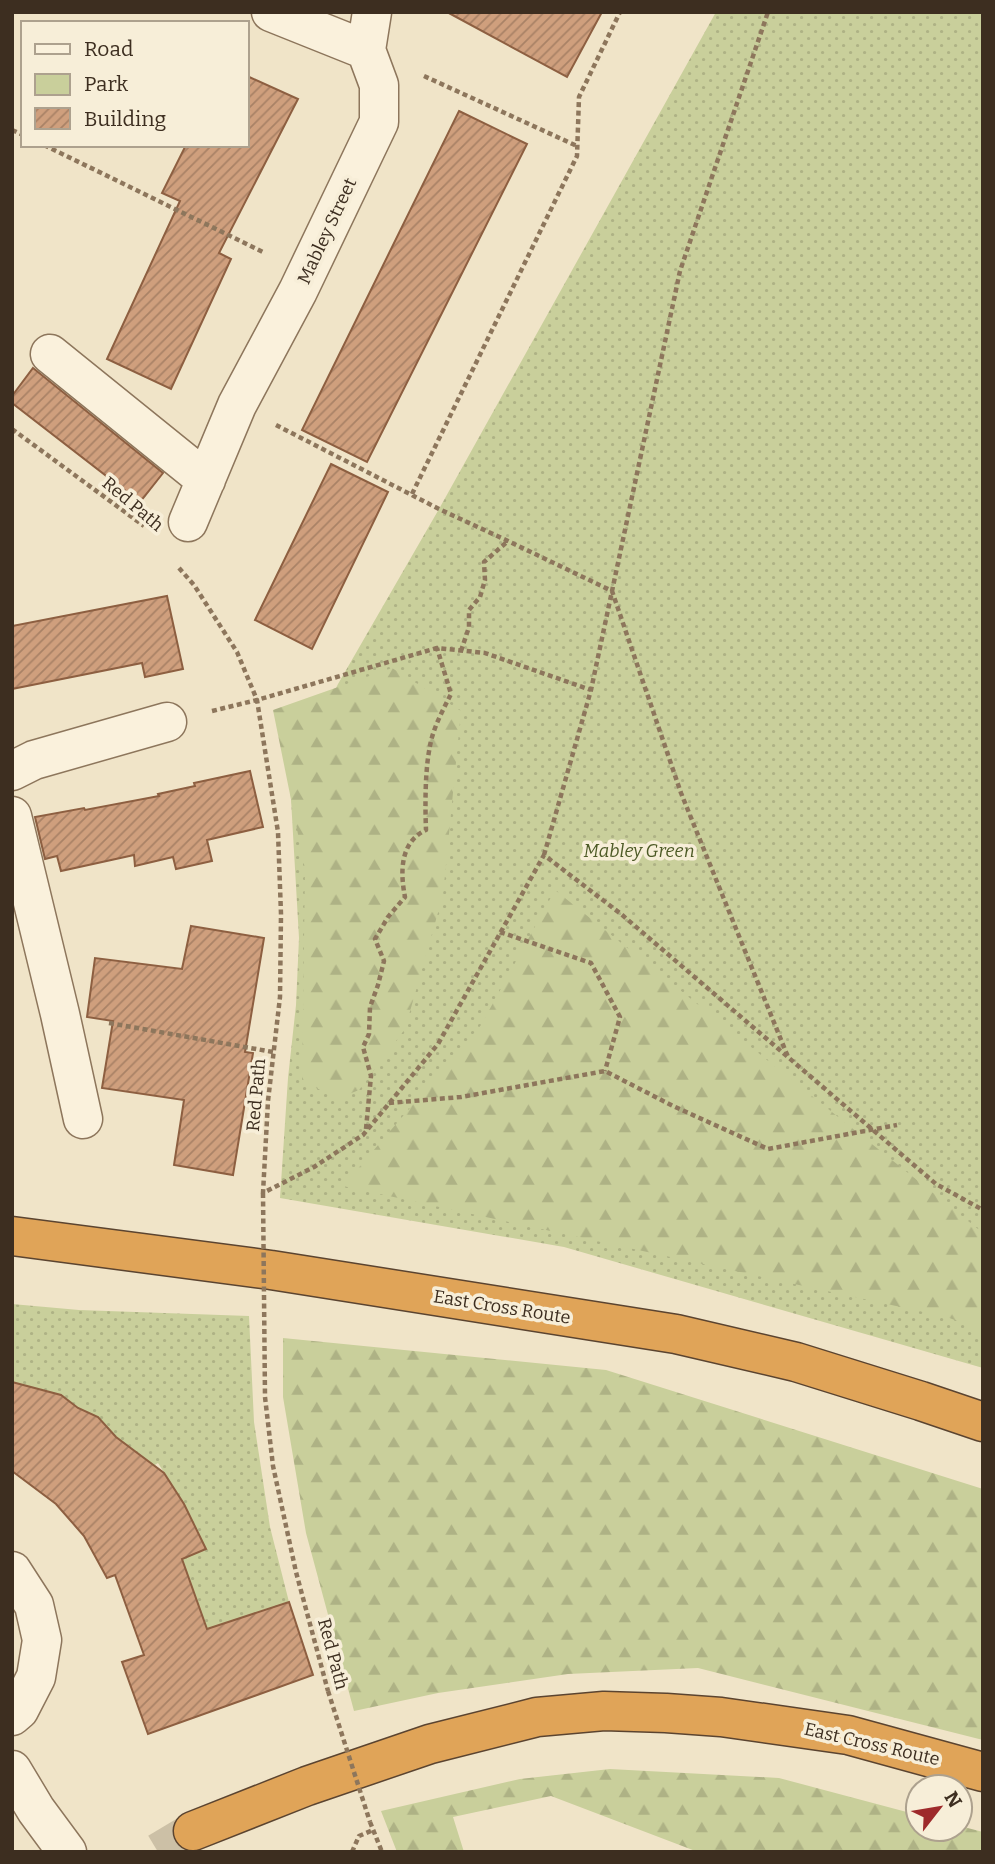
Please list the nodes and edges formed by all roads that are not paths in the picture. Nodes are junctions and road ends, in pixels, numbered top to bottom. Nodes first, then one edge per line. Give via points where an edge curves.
1 (271, 12) edge
2 (372, 12) edge
3 (366, 50) junction
4 (50, 354) dead end
5 (206, 480) junction
6 (188, 522) dead end
7 (167, 722) road end
8 (12, 771) edge
9 (12, 816) edge
10 (83, 1119) dead end
11 (12, 1236) edge
12 (983, 1422) edge
13 (12, 1571) edge
14 (12, 1716) edge
15 (12, 1770) edge
16 (983, 1772) edge
17 (192, 1831) tunnel mouth
18 (66, 1852) edge

1 - 3 street
2 - 3 street, Mabley Street
3 - 5 street, Mabley Street via 379,85 379,122 237,405
4 - 5 street
5 - 6 street, Mabley Street
7 - 8 street via 34,760
9 - 10 street
11 - 12 highway, East Cross Route via 271,1270 676,1334 796,1362
13 - 14 street via 34,1605 42,1640 36,1677
15 - 18 street
16 - 17 highway, East Cross Route via 836,1733 721,1717 604,1711 537,1717 430,1744

